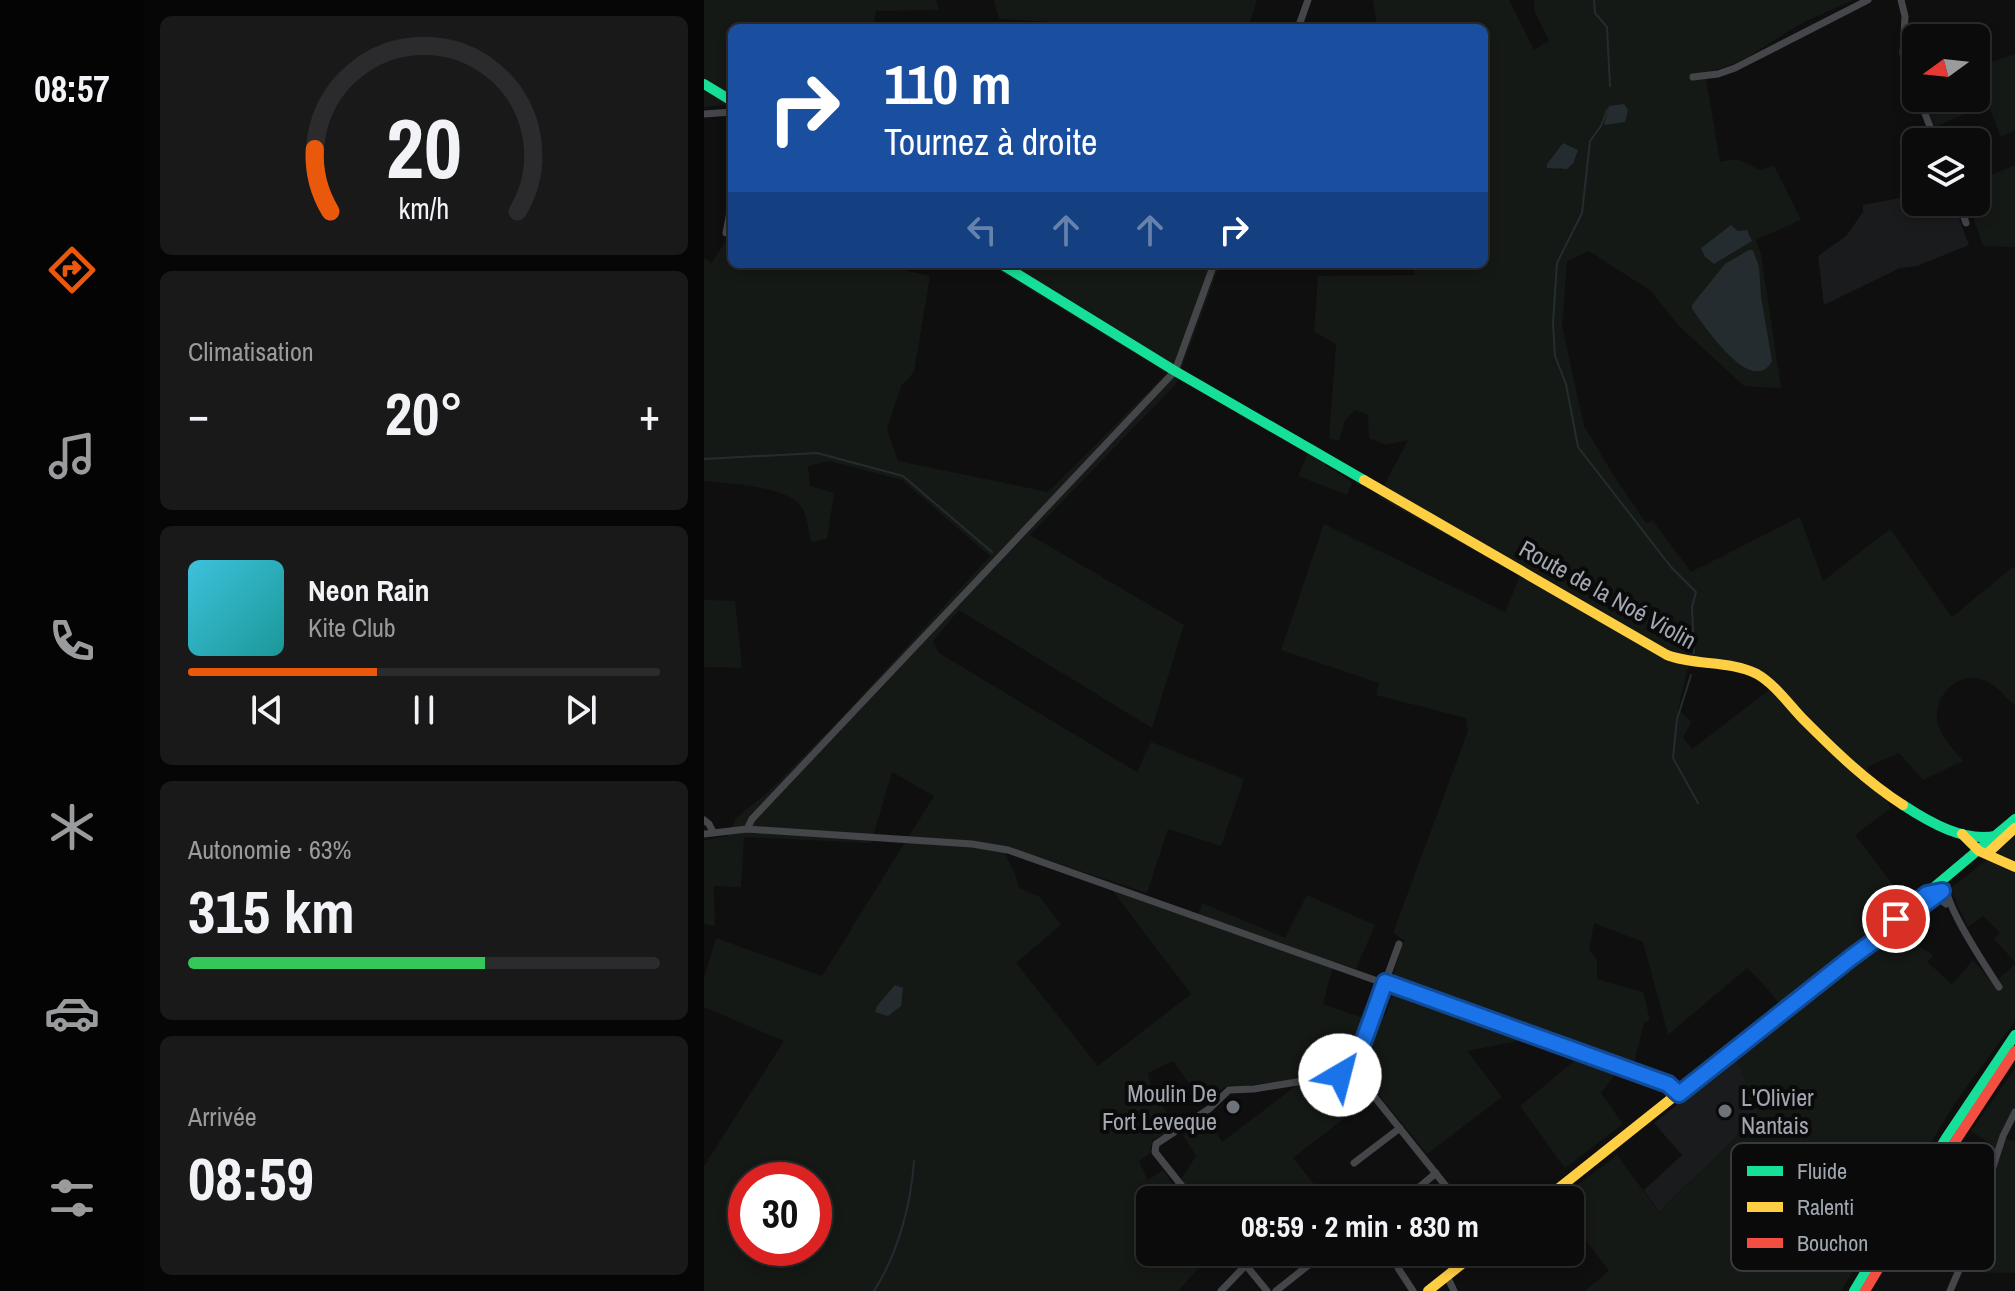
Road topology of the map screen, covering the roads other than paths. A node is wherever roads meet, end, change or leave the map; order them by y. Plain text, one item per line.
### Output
1 (1308, 0) edge
2 (1868, 0) edge
3 (1901, 0) edge
4 (1299, 24) edge
5 (1905, 24) edge
6 (1693, 77) dead end
7 (704, 84) edge
8 (728, 99) edge
9 (728, 112) edge
10 (704, 114) edge
11 (1964, 216) edge
12 (728, 222) edge
13 (1966, 223) dead end
14 (726, 233) dead end
15 (1008, 268) edge
16 (1213, 268) edge
17 (1175, 371) junction
18 (704, 820) edge
19 (2015, 823) edge
20 (747, 829) junction
21 (713, 832) junction
22 (704, 834) edge
23 (1968, 838) junction
24 (1991, 846) junction
25 (1969, 863) junction
26 (2009, 863) edge
27 (1941, 893) junction
28 (1399, 944) dead end
29 (1385, 982) junction
30 (1999, 987) dead end
31 (2015, 1035) edge
32 (2015, 1051) edge
33 (1353, 1070) junction
34 (1679, 1094) junction
35 (2015, 1112) edge
36 (1400, 1128) junction
37 (1943, 1143) edge
38 (1955, 1143) edge
39 (1995, 1161) edge
40 (1354, 1163) dead end
41 (1436, 1173) junction
42 (1182, 1186) edge
43 (1421, 1186) edge
44 (1446, 1186) edge
45 (1562, 1186) edge
46 (1245, 1266) edge
47 (1247, 1266) edge
48 (1307, 1266) edge
49 (1399, 1266) edge
50 (1460, 1266) edge
51 (1866, 1271) edge
52 (1877, 1271) edge
53 (1959, 1271) edge
54 (1447, 1276) junction
55 (1434, 1289) edge
56 (1221, 1291) edge
57 (1267, 1291) edge
58 (1276, 1291) edge
59 (1413, 1291) edge
60 (1454, 1291) edge
61 (1854, 1291) edge
62 (1865, 1291) edge
63 (1950, 1291) edge

1 - 4 street
2 - 6 street
3 - 5 street
7 - 8 main road
9 - 10 street
11 - 13 street
12 - 14 street
15 - 17 main road, Route de la Noé Violin
16 - 17 street
17 - 20 street
17 - 23 main road, Route de la Noé Violin
18 - 21 street
19 - 24 main road
20 - 21 street
20 - 29 street
21 - 22 street
23 - 24 main road, Route de la Noé Violin
23 - 25 main road
24 - 25 main road
24 - 26 main road
24 - 27 main road
25 - 26 main road
25 - 27 main road
25 - 27 main road
27 - 30 street
27 - 34 main road
28 - 29 street
29 - 33 street
29 - 34 street
31 - 37 main road
32 - 38 main road
33 - 36 street
33 - 42 street
34 - 45 main road
35 - 39 street
36 - 40 street
36 - 41 street
41 - 43 street
41 - 44 street
46 - 56 street
47 - 57 street
48 - 58 street
49 - 59 street
50 - 54 main road
51 - 61 main road
52 - 62 main road
53 - 63 street
54 - 55 main road
54 - 60 street

